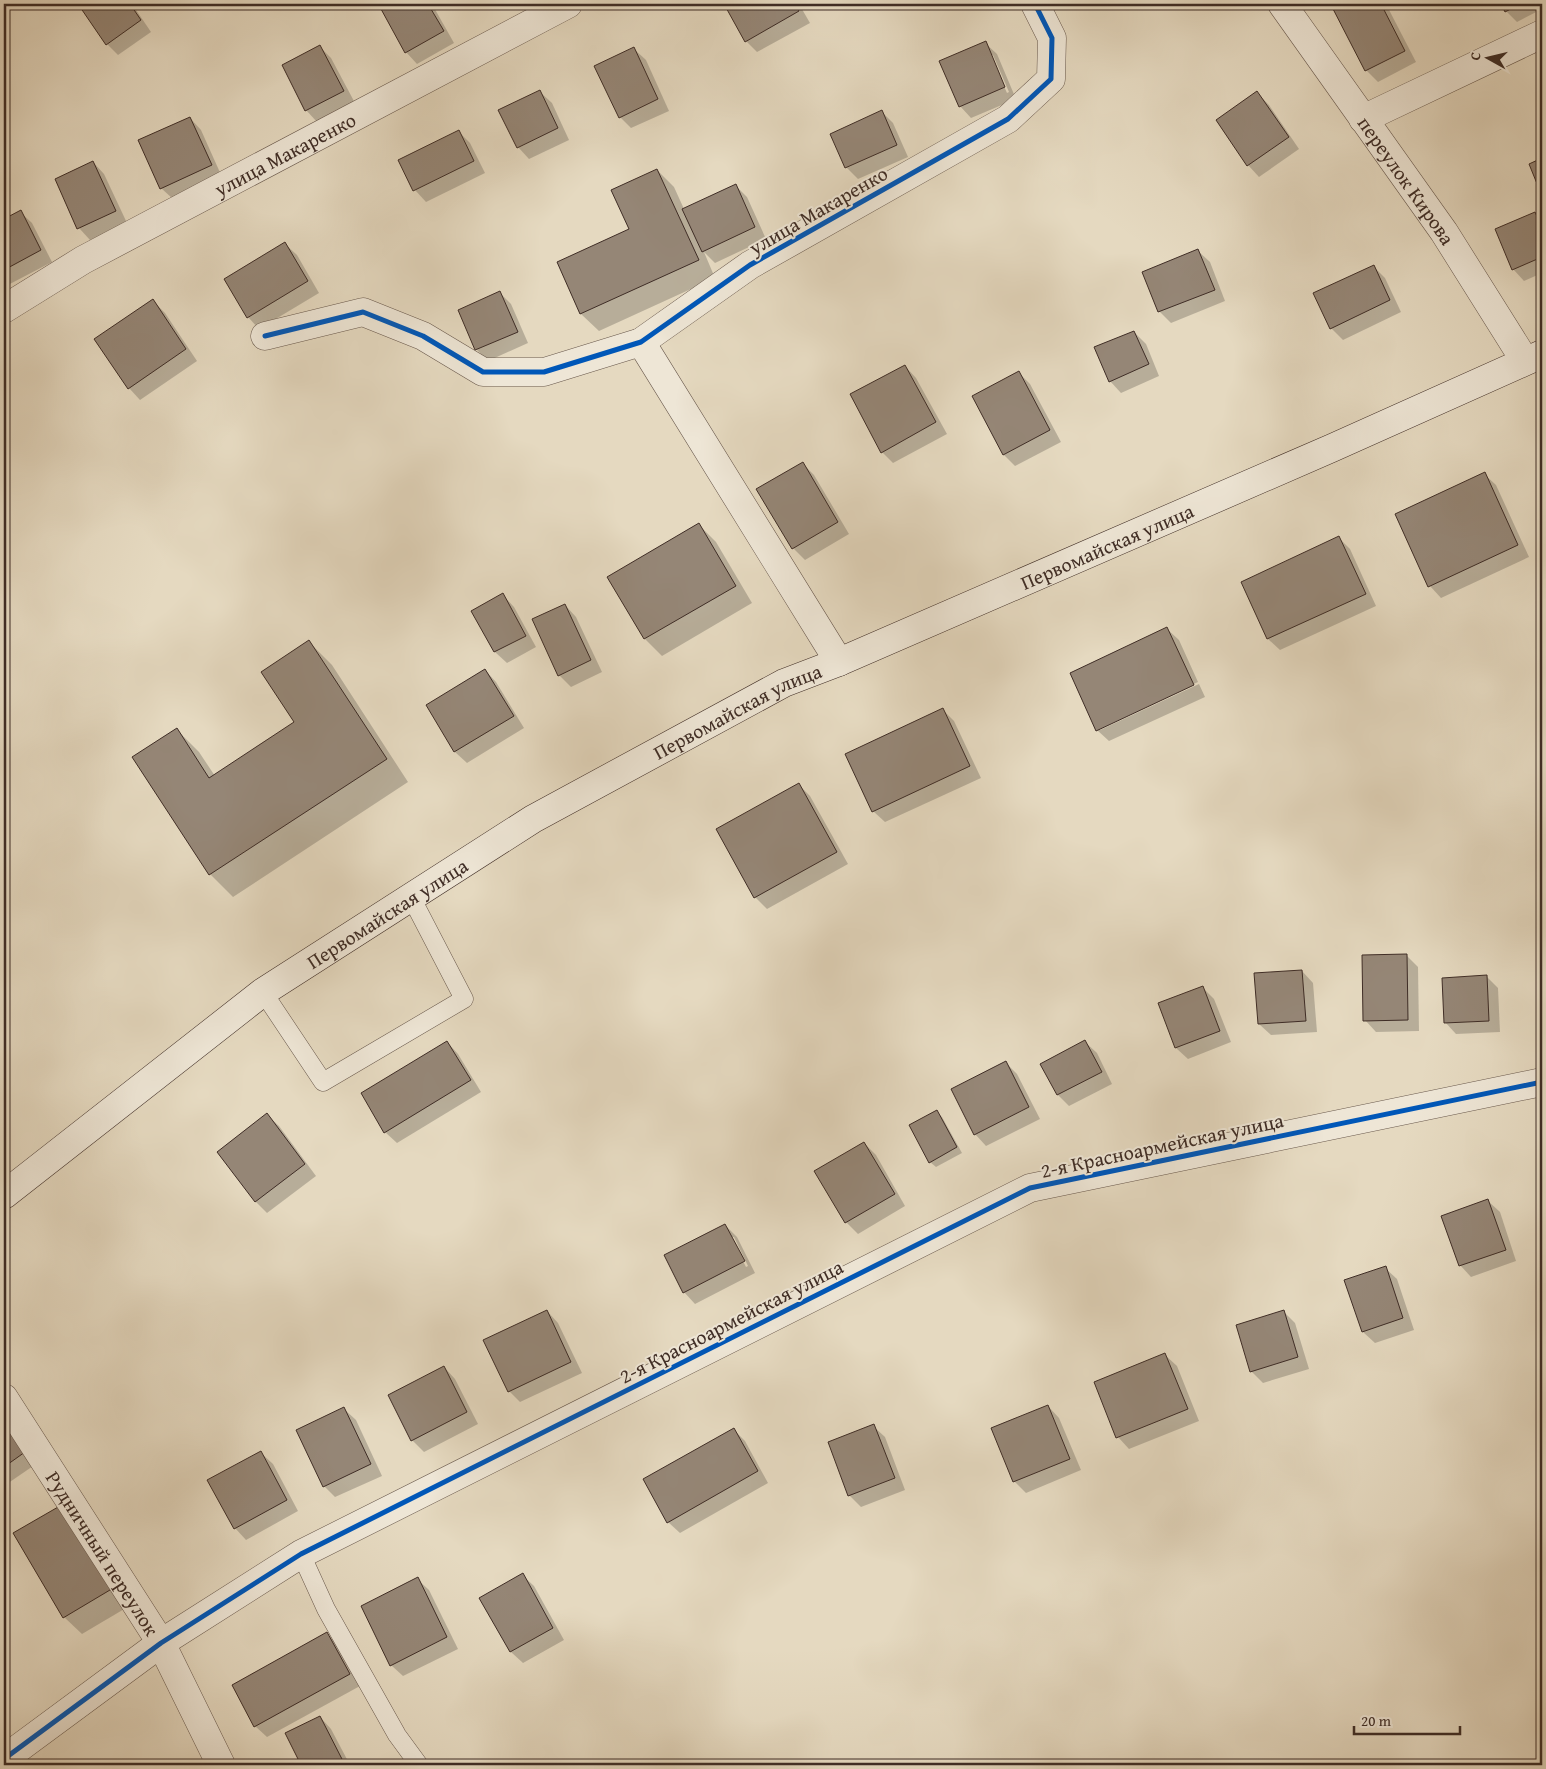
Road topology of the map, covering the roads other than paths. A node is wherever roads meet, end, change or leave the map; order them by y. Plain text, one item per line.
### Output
1 (568, 4) edge
2 (1035, 4) edge
3 (1282, 4) edge
4 (1542, 34) edge
5 (1363, 119) junction
6 (4, 309) edge
7 (265, 336) dead end
8 (641, 342) junction
9 (1533, 358) edge
10 (839, 662) junction
11 (411, 897) junction
12 (263, 992) junction
13 (1542, 1082) edge
14 (4, 1195) edge
15 (4, 1398) edge
16 (301, 1554) junction
17 (160, 1643) junction
18 (4, 1760) edge
19 (220, 1765) edge
20 (419, 1765) edge

1 - 6 street, улица Макаренко
2 - 8 street, улица Макаренко
3 - 5 street, переулок Кирова
4 - 5 street
5 - 9 street, переулок Кирова
7 - 8 street, улица Макаренко
8 - 10 street
9 - 10 street, Первомайская улица
10 - 11 street, Первомайская улица
11 - 12 street, Первомайская улица
11 - 12 lane
12 - 14 street, Первомайская улица
13 - 16 street, 2-я Красноармейская улица
15 - 17 street, Рудничный переулок
16 - 17 street, 2-я Красноармейская улица
16 - 20 lane
17 - 18 street, 2-я Красноармейская улица
17 - 19 street, Рудничный переулок

